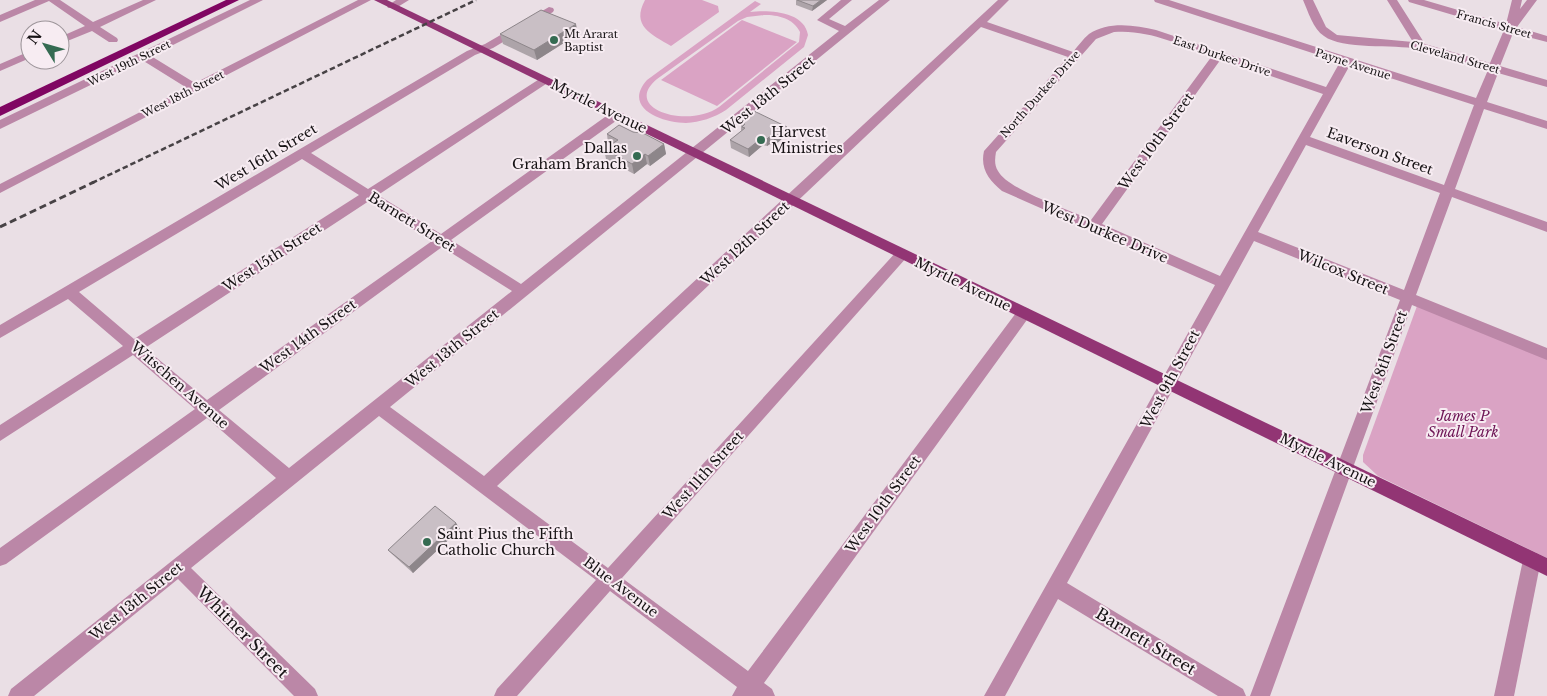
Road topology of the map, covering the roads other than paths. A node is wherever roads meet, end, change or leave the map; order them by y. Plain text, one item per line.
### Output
1 (44, 0) edge
2 (53, 0) edge
3 (151, 0) edge
4 (215, 0) edge
5 (234, 0) edge
6 (258, 0) edge
7 (366, 0) edge
8 (379, 0) edge
9 (404, 0) edge
10 (847, 0) edge
11 (859, 0) edge
12 (885, 0) edge
13 (1004, 0) edge
14 (1159, 0) edge
15 (1308, 0) edge
16 (1392, 0) edge
17 (1413, 0) edge
18 (1517, 0) edge
19 (1532, 0) edge
20 (392, 6) junction
21 (549, 10) dead end
22 (0, 19) edge
23 (980, 22) junction
24 (830, 24) junction
25 (93, 26) junction
26 (1510, 28) junction
27 (1114, 29) joint
28 (847, 31) junction
29 (70, 36) edge
30 (1547, 39) edge
31 (113, 40) dead end
32 (1421, 46) junction
33 (481, 49) junction
34 (1218, 55) junction
35 (143, 56) junction
36 (1074, 56) junction
37 (20, 59) edge
38 (1346, 62) junction
39 (0, 68) edge
40 (1495, 68) junction
41 (545, 80) junction
42 (1547, 84) edge
43 (195, 88) junction
44 (1330, 92) junction
45 (0, 102) edge
46 (1480, 104) junction
47 (0, 112) edge
48 (616, 115) junction
49 (0, 125) edge
50 (1547, 126) edge
51 (1303, 139) junction
52 (695, 153) junction
53 (302, 154) junction
54 (992, 174) joint
55 (0, 189) edge
56 (1448, 190) junction
57 (368, 195) junction
58 (791, 200) junction
59 (1093, 227) junction
60 (1547, 227) edge
61 (1250, 234) junction
62 (442, 240) junction
63 (902, 254) junction
64 (1223, 283) junction
65 (522, 291) junction
66 (69, 292) junction
67 (1407, 298) junction
68 (1024, 313) junction
69 (0, 332) edge
70 (135, 346) junction
71 (1547, 354) edge
72 (1167, 382) junction
73 (379, 407) junction
74 (207, 408) junction
75 (0, 434) edge
76 (1344, 469) junction
77 (289, 479) junction
78 (485, 486) junction
79 (0, 558) edge
80 (1539, 563) edge
81 (178, 567) junction
82 (610, 578) junction
83 (1056, 587) junction
84 (746, 690) edge
85 (18, 696) edge
86 (308, 696) edge
87 (504, 696) edge
88 (765, 696) edge
89 (994, 696) edge
90 (1236, 696) edge
91 (1260, 696) edge
92 (1504, 696) edge

1 - 22 street
2 - 25 street
3 - 25 street
4 - 45 highway
5 - 47 highway
6 - 35 street, West 19th Street
7 - 43 street, West 18th Street
8 - 20 main road, Myrtle Avenue
9 - 20 street
10 - 24 street
11 - 24 street
12 - 28 street, West 13th Street
13 - 23 street, West 12th Street
14 - 38 street, Payne Avenue
15 - 32 street, Cleveland Street
16 - 32 street
17 - 26 street, Francis Street
18 - 26 street, West 8th Street
19 - 26 street, West 8th Street
20 - 33 main road, Myrtle Avenue
21 - 33 street, West 16th Street
23 - 36 street
23 - 58 street, West 12th Street
24 - 28 street
25 - 29 street
25 - 31 street
26 - 30 street, Francis Street
26 - 40 street, West 8th Street
27 - 34 street, East Durkee Drive
27 - 36 street, North Durkee Drive
28 - 52 street, West 13th Street
32 - 40 street, Cleveland Street
33 - 41 main road, Myrtle Avenue
33 - 53 street, West 16th Street
34 - 44 street, East Durkee Drive
34 - 59 street, West 10th Street
35 - 43 street
35 - 49 street, West 19th Street
36 - 54 street, North Durkee Drive
37 - 39 street
38 - 44 street, West 9th Street
38 - 46 street, Payne Avenue
40 - 42 street, Cleveland Street
40 - 46 street, West 8th Street
41 - 48 main road, Myrtle Avenue
41 - 57 street, West 15th Street
43 - 55 street, West 18th Street
44 - 51 street, West 9th Street
46 - 50 street, Payne Avenue
46 - 56 street, West 8th Street
48 - 52 main road, Myrtle Avenue
48 - 62 street, West 14th Street
51 - 56 street, Eaverson Street
51 - 61 street, West 9th Street
52 - 58 main road, Myrtle Avenue
52 - 65 street, West 13th Street
53 - 57 street, Barnett Street
53 - 66 street, West 16th Street
54 - 59 street, West Durkee Drive
56 - 60 street, Eaverson Street
56 - 67 street, West 8th Street
57 - 62 street, Barnett Street
57 - 70 street, West 15th Street
58 - 63 main road, Myrtle Avenue
58 - 78 street, West 12th Street
59 - 64 street, West Durkee Drive
61 - 64 street, West 9th Street
61 - 67 street, Wilcox Street
62 - 65 street, Barnett Street
62 - 74 street, West 14th Street
63 - 68 main road, Myrtle Avenue
63 - 82 street, West 11th Street
64 - 72 street, West 9th Street
65 - 73 street, West 13th Street
66 - 69 street, West 16th Street
66 - 70 street, Witschen Avenue
67 - 71 street, Wilcox Street
67 - 76 street, West 8th Street
68 - 72 main road, Myrtle Avenue
68 - 84 street, West 10th Street
70 - 74 street, Witschen Avenue
70 - 75 street, West 15th Street
72 - 76 main road, Myrtle Avenue
72 - 83 street, West 9th Street
73 - 77 street, West 13th Street
73 - 78 street, Blue Avenue
74 - 77 street, Witschen Avenue
74 - 79 street, West 14th Street
76 - 80 main road, Myrtle Avenue
76 - 91 street, West 8th Street
77 - 81 street, West 13th Street
78 - 82 street, Blue Avenue
80 - 92 street
81 - 85 street, West 13th Street
81 - 86 street, Whitner Street
82 - 84 street, Blue Avenue
82 - 87 street, West 11th Street
83 - 89 street, West 9th Street
83 - 90 street, Barnett Street
84 - 88 street, Blue Avenue

